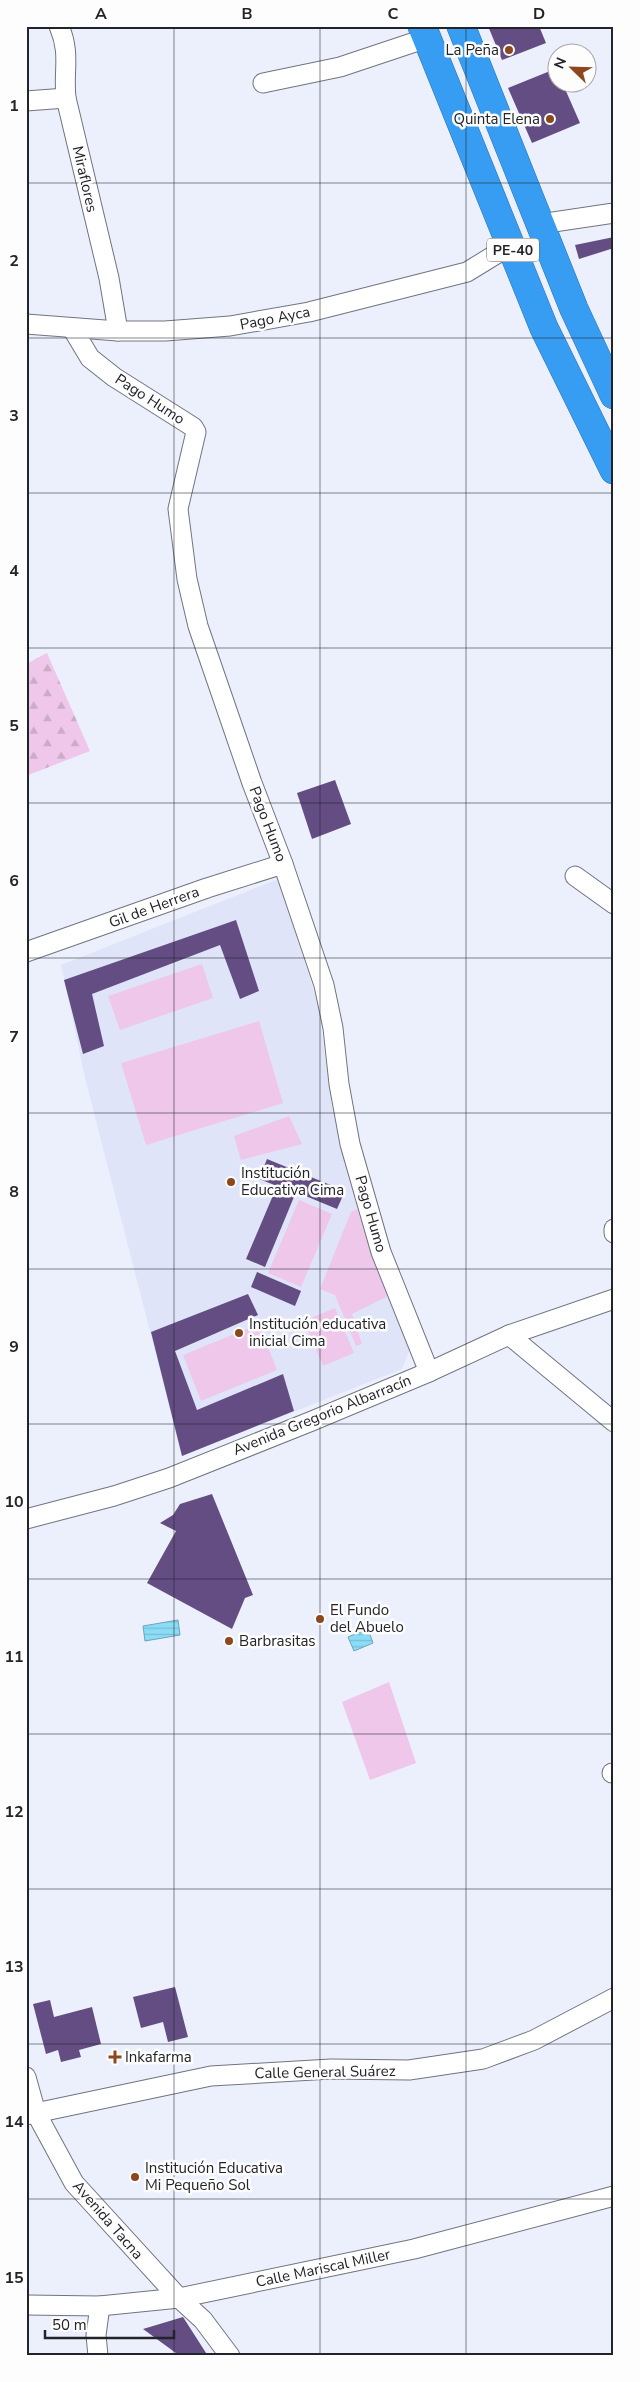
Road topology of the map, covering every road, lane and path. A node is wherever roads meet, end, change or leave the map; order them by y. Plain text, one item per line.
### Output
1 (59, 26) edge
2 (461, 26) edge
3 (425, 32) edge
4 (483, 79) junction
5 (263, 83) dead end
6 (449, 92) junction
7 (66, 98) junction
8 (26, 101) edge
9 (614, 213) edge
10 (540, 224) junction
11 (511, 245) junction
12 (26, 324) edge
13 (72, 328) junction
14 (118, 331) junction
15 (614, 395) edge
16 (614, 470) edge
17 (283, 864) junction
18 (575, 876) dead end
19 (614, 904) edge
20 (26, 952) edge
21 (614, 1229) edge
22 (614, 1233) edge
23 (614, 1299) edge
24 (508, 1335) junction
25 (429, 1372) junction
26 (614, 1422) edge
27 (26, 1519) edge
28 (614, 1998) edge
29 (26, 2078) edge
30 (31, 2114) edge
31 (614, 2196) edge
32 (179, 2298) junction
33 (26, 2305) edge
34 (100, 2306) junction
35 (98, 2356) edge
36 (230, 2356) edge

1 - 7 street, Miraflores
2 - 4 highway, PE-40
3 - 5 street
3 - 6 highway, PE-40
4 - 6 highway
4 - 10 highway, PE-40
6 - 11 highway, PE-40
7 - 8 street
7 - 14 street, Miraflores
9 - 10 street
10 - 15 highway, PE-40
11 - 14 street, Pago Ayca
11 - 16 highway, PE-40
12 - 13 street, Pago Ayca
13 - 14 street, Pago Ayca
13 - 17 street, Pago Humo
17 - 20 street, Gil de Herrera
17 - 25 street, Pago Humo
18 - 19 street
21 - 22 street
23 - 24 street, Avenida Gregorio Albarracín
24 - 25 street, Avenida Gregorio Albarracín
24 - 26 street
25 - 27 street, Avenida Gregorio Albarracín
28 - 30 street, Calle General Suárez
29 - 30 street, Avenida Tacna
30 - 32 street, Avenida Tacna
31 - 32 street, Calle Mariscal Miller
32 - 34 street, Calle Mariscal Miller
32 - 36 street, Avenida Tacna
33 - 34 street, Calle Mariscal Miller
34 - 35 street

